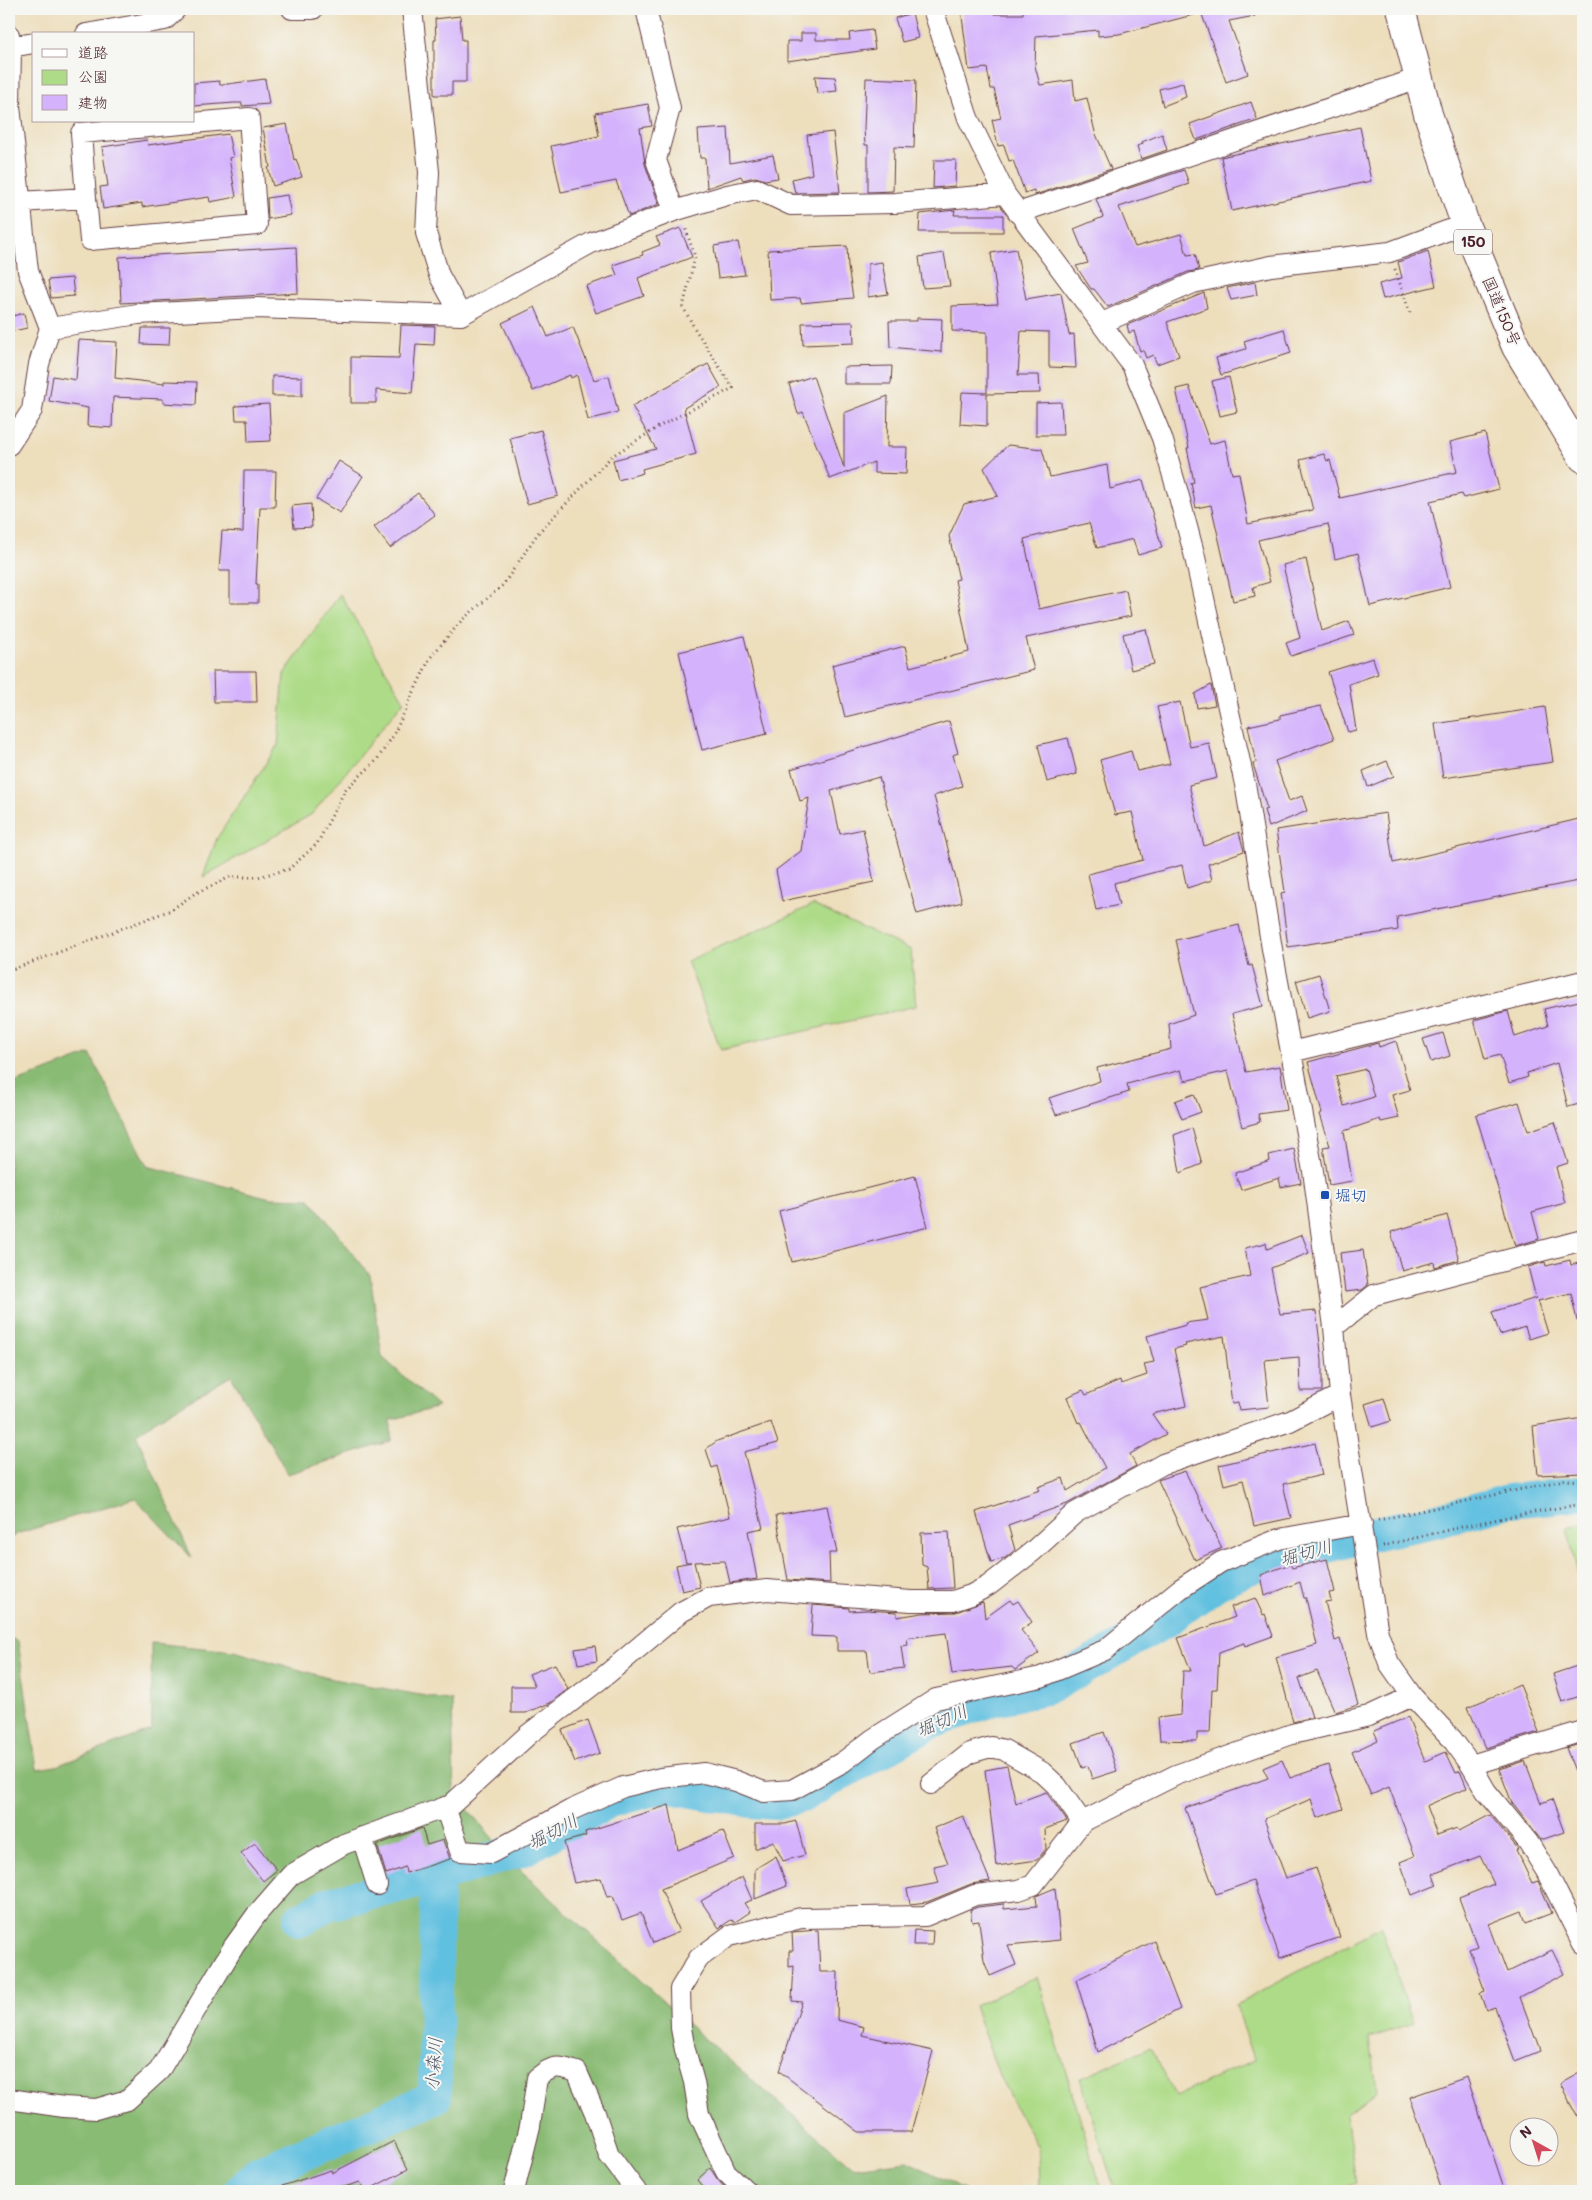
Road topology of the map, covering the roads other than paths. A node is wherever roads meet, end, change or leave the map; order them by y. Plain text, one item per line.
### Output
1 (176, 9) edge
2 (412, 9) edge
3 (646, 9) edge
4 (933, 9) edge
5 (1401, 9) edge
6 (97, 32) edge
7 (10, 41) edge
8 (32, 43) edge
9 (1419, 78) junction
10 (1005, 194) junction
11 (86, 198) junction
12 (20, 202) junction
13 (677, 211) junction
14 (1018, 213) junction
15 (1465, 224) junction
16 (461, 315) junction
17 (1102, 323) junction
18 (50, 328) junction
19 (9, 445) edge
20 (1583, 458) edge
21 (1583, 982) edge
22 (1291, 1052) junction
23 (1583, 1240) edge
24 (1334, 1328) junction
25 (1340, 1395) junction
26 (1362, 1524) junction
27 (1412, 1696) junction
28 (1583, 1731) edge
29 (1471, 1765) junction
30 (931, 1784) dead end
31 (445, 1807) junction
32 (1082, 1822) junction
33 (362, 1837) junction
34 (378, 1885) dead end
35 (1583, 1944) edge
36 (9, 2099) edge
37 (514, 2191) edge
38 (636, 2191) edge
39 (746, 2191) edge

1 - 6 street
2 - 16 street
3 - 13 street
4 - 10 street
5 - 9 highway, 国道150号 / 150
7 - 8 street
7 - 12 street
9 - 14 street
9 - 15 highway, 国道150号 / 150
10 - 13 street
10 - 14 street
11 - 11 street
11 - 12 street
12 - 18 street
13 - 16 street
14 - 17 street
15 - 17 street
15 - 20 highway, 国道150号 / 150
16 - 18 street
17 - 22 street
18 - 19 street
21 - 22 street
22 - 24 street
23 - 24 street
24 - 25 street
25 - 26 street
25 - 31 street
26 - 27 street
26 - 31 street
27 - 29 street
27 - 32 street
28 - 29 street
29 - 35 street
30 - 32 street
31 - 33 street
32 - 39 street
33 - 34 street
33 - 36 street
37 - 38 street

